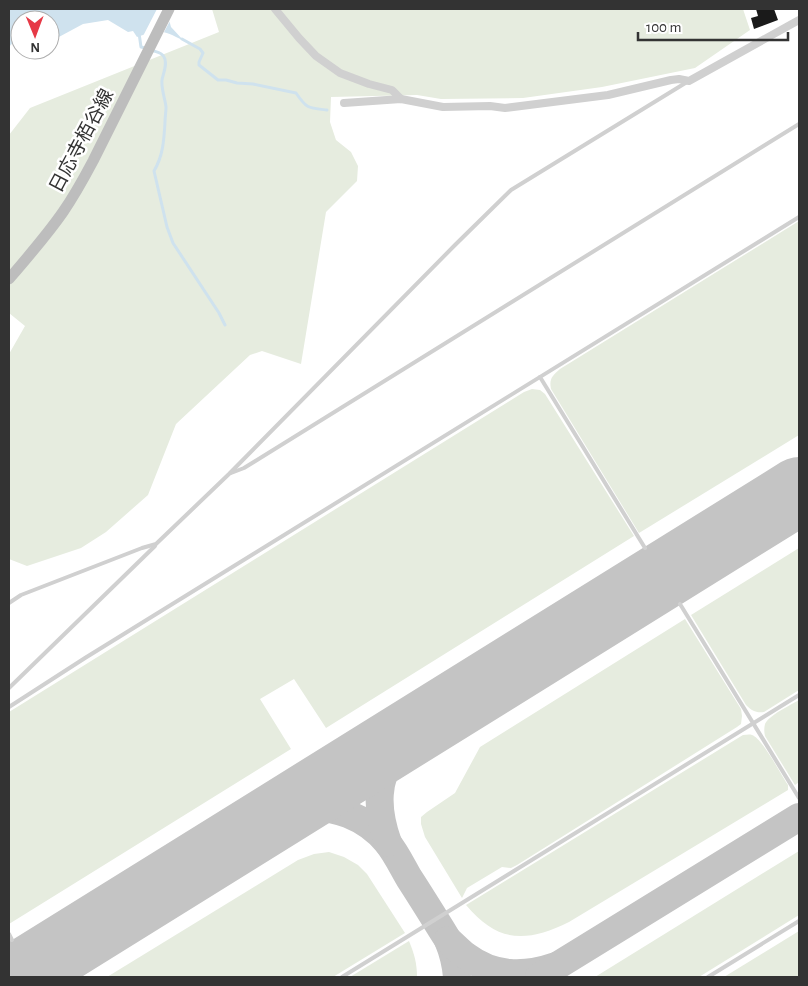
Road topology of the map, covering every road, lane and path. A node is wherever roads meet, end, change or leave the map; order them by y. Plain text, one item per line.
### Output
1 (169, 9) edge
2 (275, 9) edge
3 (799, 20) edge
4 (689, 81) junction
5 (401, 99) junction
6 (344, 103) dead end
7 (799, 124) edge
8 (799, 216) edge
9 (9, 279) edge
10 (540, 377) junction
11 (229, 474) junction
12 (156, 544) junction
13 (645, 548) dead end
14 (9, 603) edge
15 (680, 604) dead end
16 (9, 688) edge
17 (799, 695) edge
18 (9, 707) edge
19 (753, 724) junction
20 (799, 798) edge
21 (799, 921) edge
22 (9, 934) edge
23 (12, 940) dead end
24 (342, 977) edge
25 (708, 977) edge

1 - 9 main road, 日応寺栢谷線
2 - 5 street
3 - 4 street
4 - 5 street
4 - 11 lane
5 - 6 street
7 - 11 lane
8 - 10 lane
10 - 13 lane
10 - 18 lane
11 - 12 lane
12 - 14 lane
12 - 16 lane
15 - 19 lane
17 - 19 lane
19 - 20 lane
19 - 24 lane
21 - 25 lane
22 - 23 lane

